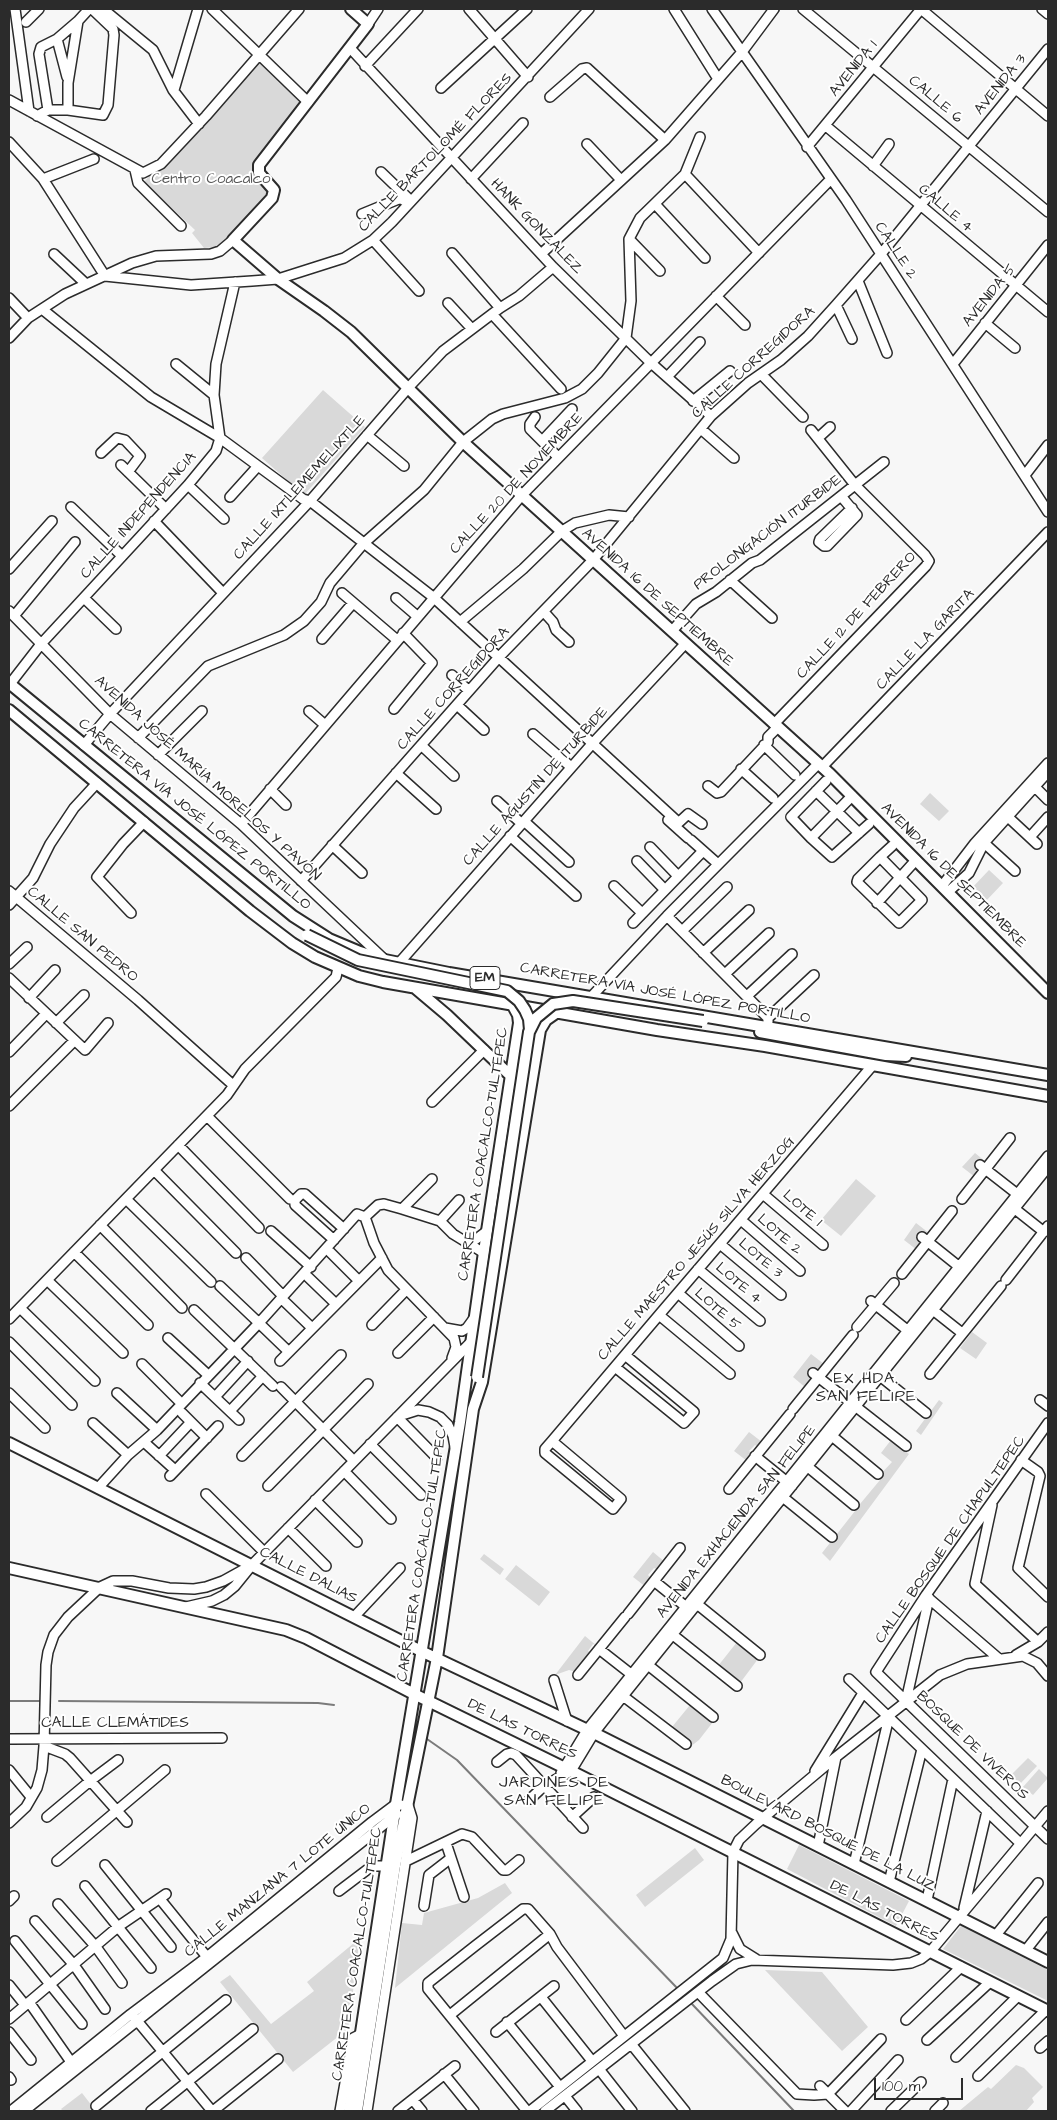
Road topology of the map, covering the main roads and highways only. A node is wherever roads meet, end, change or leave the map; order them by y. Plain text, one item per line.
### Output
1 (351, 9) edge
2 (9, 684) edge
3 (9, 710) edge
4 (228, 864) junction
5 (415, 988) junction
6 (1048, 993) edge
7 (512, 1004) junction
8 (556, 1012) junction
9 (952, 1059) junction
10 (1048, 1075) edge
11 (512, 1078) junction
12 (532, 1079) junction
13 (510, 1089) junction
14 (529, 1095) junction
15 (1048, 1096) edge
16 (502, 1263) junction
17 (460, 1422) junction
18 (9, 1443) edge
19 (441, 1536) junction
20 (455, 1537) junction
21 (9, 1568) edge
22 (423, 1652) junction
23 (437, 1658) junction
24 (416, 1695) junction
25 (429, 1702) junction
26 (590, 1732) joint
27 (1048, 1962) edge
28 (1047, 2011) edge
29 (349, 2111) edge
30 (357, 2111) edge

1 - 6 main road, AVENIDA 16 DE SEPTIEMBRE
2 - 4 main road, CARRETERA VÍA JOSÉ LÓPEZ PORTILLO / EM
3 - 5 main road, EM
4 - 9 main road, CARRETERA VÍA JOSÉ LÓPEZ PORTILLO / EM
4 - 16 main road, bridge
5 - 7 main road, EM
5 - 11 main road
7 - 8 main road, EM
7 - 11 main road, CARRETERA COACALCO-TULTEPEC
8 - 12 main road, CARRETERA COACALCO-TULTEPEC
8 - 15 main road, EM
9 - 10 main road, CARRETERA VÍA JOSÉ LÓPEZ PORTILLO / EM
9 - 17 main road, bridge
11 - 12 main road
11 - 13 main road, CARRETERA COACALCO-TULTEPEC
12 - 14 main road, CARRETERA COACALCO-TULTEPEC
13 - 14 main road
13 - 17 main road, CARRETERA COACALCO-TULTEPEC
14 - 16 main road, CARRETERA COACALCO-TULTEPEC
16 - 20 main road, CARRETERA COACALCO-TULTEPEC
17 - 19 main road, CARRETERA COACALCO-TULTEPEC
18 - 22 main road, CALLE DALIAS
19 - 20 main road
19 - 22 main road, CARRETERA COACALCO-TULTEPEC
20 - 23 main road, CARRETERA COACALCO-TULTEPEC
21 - 24 main road, DE LAS TORRES
22 - 23 main road, CALLE DALIAS
22 - 24 main road, CARRETERA COACALCO-TULTEPEC
23 - 25 main road, CARRETERA COACALCO-TULTEPEC
23 - 26 main road, CALLE DALIAS
24 - 25 main road, DE LAS TORRES
24 - 29 main road, CARRETERA COACALCO-TULTEPEC
25 - 28 main road, DE LAS TORRES
25 - 30 main road, CARRETERA COACALCO-TULTEPEC
26 - 27 main road, BOULEVARD BOSQUE DE LA LUZ

